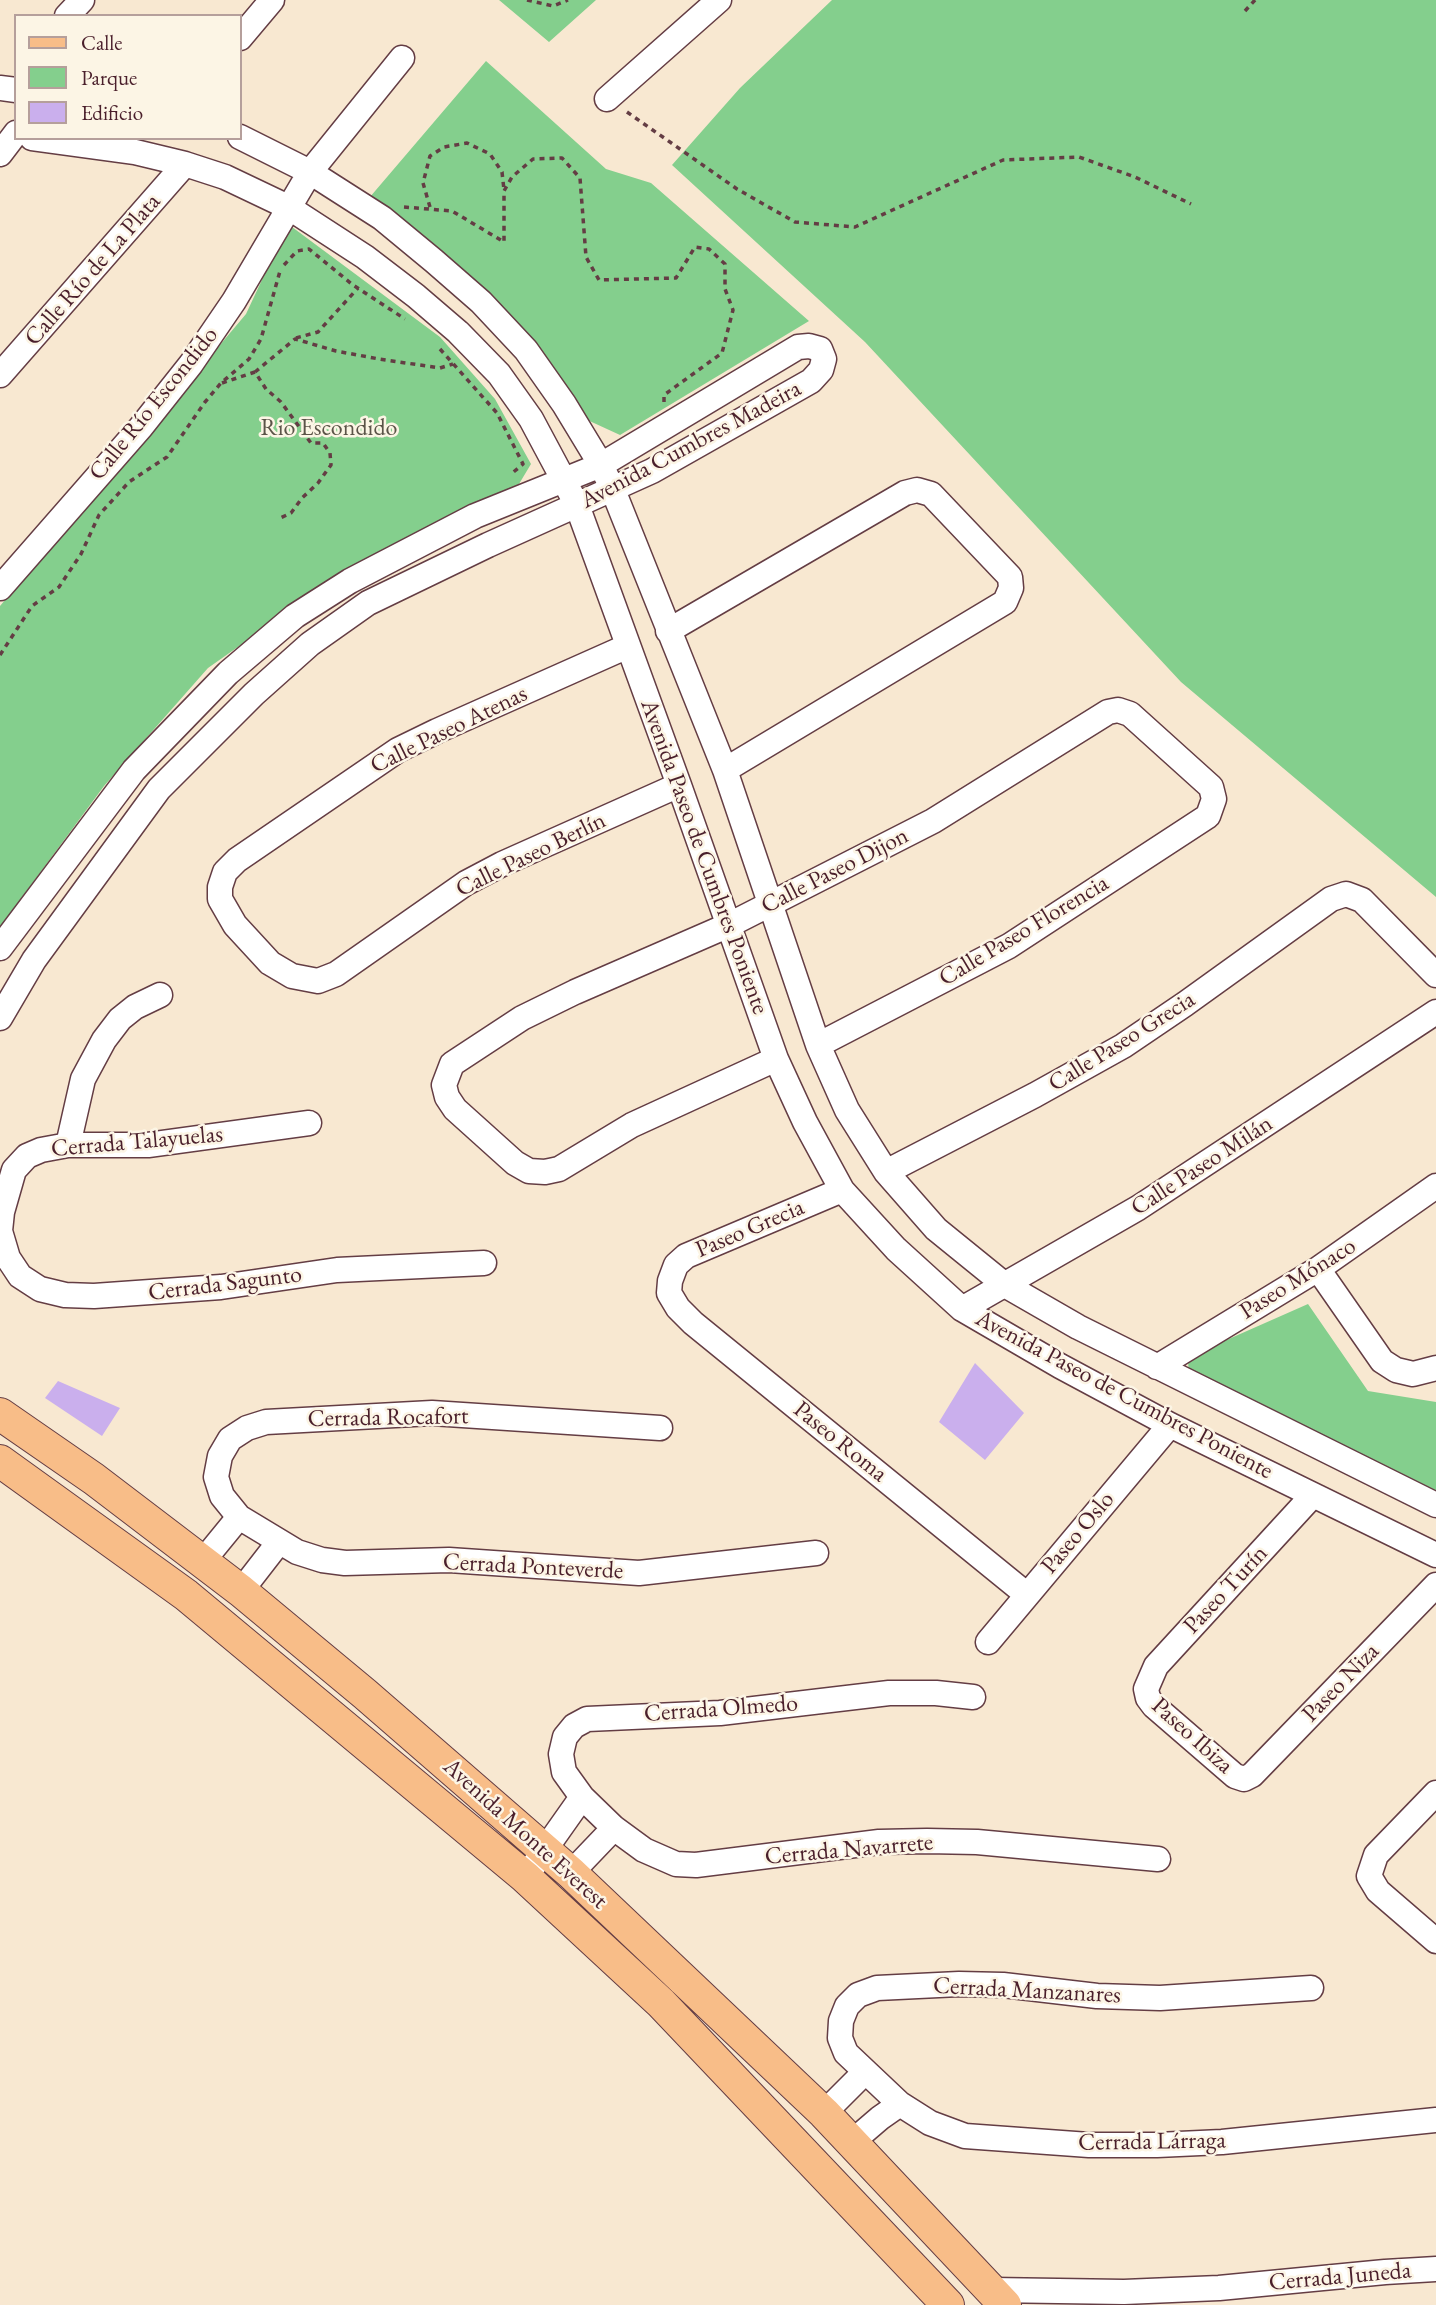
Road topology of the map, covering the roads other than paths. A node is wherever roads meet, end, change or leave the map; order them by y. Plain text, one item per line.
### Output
1 (82, 0) edge
2 (272, 0) edge
3 (715, 1) edge
4 (69, 14) edge
5 (242, 36) edge
6 (402, 58) dead end
7 (607, 99) road end
8 (14, 136) edge
9 (242, 138) edge
10 (47, 140) edge
11 (0, 154) edge
12 (185, 164) junction
13 (310, 172) junction
14 (288, 207) junction
15 (0, 376) edge
16 (601, 465) junction
17 (562, 480) junction
18 (613, 490) junction
19 (577, 505) junction
20 (0, 588) edge
21 (667, 631) junction
22 (628, 646) junction
23 (134, 770) junction
24 (724, 770) junction
25 (679, 785) junction
26 (159, 789) junction
27 (1214, 799) joint
28 (47, 883) junction
29 (75, 902) junction
30 (770, 902) junction
31 (729, 925) junction
32 (0, 948) edge
33 (1436, 975) edge
34 (318, 981) joint
35 (160, 995) dead end
36 (1436, 1013) edge
37 (0, 1018) edge
38 (818, 1045) junction
39 (776, 1059) junction
40 (309, 1123) dead end
41 (68, 1145) junction
42 (886, 1172) junction
43 (1436, 1186) edge
44 (842, 1190) junction
45 (2, 1211) edge
46 (484, 1264) dead end
47 (1318, 1269) junction
48 (670, 1281) joint
49 (1004, 1285) junction
50 (962, 1309) junction
51 (1157, 1367) junction
52 (1425, 1371) edge
53 (0, 1414) edge
54 (1170, 1425) junction
55 (660, 1428) dead end
56 (0, 1461) edge
57 (1313, 1495) junction
58 (1436, 1505) edge
59 (248, 1523) junction
60 (279, 1542) junction
61 (816, 1553) dead end
62 (1436, 1555) edge
63 (203, 1561) junction
64 (1436, 1585) edge
65 (241, 1591) junction
66 (1026, 1594) junction
67 (988, 1642) dead end
68 (1146, 1689) joint
69 (365, 1694) junction
70 (972, 1697) dead end
71 (339, 1722) junction
72 (1244, 1779) joint
73 (1436, 1793) edge
74 (598, 1812) junction
75 (544, 1850) junction
76 (1158, 1859) dead end
77 (571, 1873) junction
78 (525, 1877) junction
79 (1436, 1941) edge
80 (687, 1982) junction
81 (1311, 1988) dead end
82 (661, 2003) junction
83 (873, 2080) junction
84 (900, 2104) junction
85 (824, 2113) junction
86 (1436, 2120) edge
87 (852, 2142) junction
88 (1436, 2269) edge
89 (998, 2298) edge
90 (948, 2305) edge

1 - 4 street
2 - 5 street
3 - 7 street
6 - 13 street, Calle Río Escondido
8 - 11 street
9 - 13 street, Avenida Paseo de Cumbres Poniente
10 - 12 street, Avenida Paseo de Cumbres Poniente
12 - 14 street, Avenida Paseo de Cumbres Poniente
12 - 15 street, Calle Río de La Plata
13 - 14 street, Calle Río Escondido
13 - 16 street, Avenida Paseo de Cumbres Poniente
14 - 17 street, Avenida Paseo de Cumbres Poniente
14 - 20 street, Calle Río Escondido
16 - 17 street, Avenida Cumbres Madeira
16 - 18 street, Avenida Paseo de Cumbres Poniente
16 - 18 street, Avenida Cumbres Madeira
17 - 19 street, Avenida Paseo de Cumbres Poniente
17 - 23 street, Avenida Cumbres Madeira
18 - 19 street, Avenida Cumbres Madeira
18 - 21 street, Avenida Paseo de Cumbres Poniente
19 - 22 street, Avenida Paseo de Cumbres Poniente
19 - 26 street, Avenida Cumbres Madeira
21 - 24 street, Avenida Paseo de Cumbres Poniente
21 - 24 street
22 - 25 street, Avenida Paseo de Cumbres Poniente
22 - 34 street, Calle Paseo Atenas
23 - 26 street
23 - 28 street, Avenida Cumbres Madeira
24 - 30 street, Avenida Paseo de Cumbres Poniente
25 - 31 street, Avenida Paseo de Cumbres Poniente
25 - 34 street, Calle Paseo Berlín
26 - 29 street, Avenida Cumbres Madeira
27 - 30 street, Calle Paseo Dijon
27 - 38 street, Calle Paseo Florencia
28 - 29 street
28 - 32 street, Avenida Cumbres Madeira
29 - 37 street, Avenida Cumbres Madeira
30 - 31 street, Calle Paseo Dijon
30 - 38 street, Avenida Paseo de Cumbres Poniente
31 - 39 street, Avenida Paseo de Cumbres Poniente
31 - 39 street, Calle Paseo Dijon
33 - 42 street, Calle Paseo Grecia
35 - 41 street
36 - 49 street, Calle Paseo Milán
38 - 42 street, Avenida Paseo de Cumbres Poniente
39 - 44 street, Avenida Paseo de Cumbres Poniente
40 - 41 street, Cerrada Talayuelas
41 - 45 street, Cerrada Talayuelas
42 - 49 street, Avenida Paseo de Cumbres Poniente
43 - 47 street, Paseo Mónaco
44 - 48 street, Paseo Grecia
44 - 50 street, Avenida Paseo de Cumbres Poniente
45 - 46 street, Cerrada Sagunto
47 - 51 street, Paseo Mónaco
47 - 52 street
48 - 66 street, Paseo Roma
49 - 50 street, Calle Paseo Milán
49 - 51 street, Avenida Paseo de Cumbres Poniente
50 - 54 street, Avenida Paseo de Cumbres Poniente
51 - 58 street, Avenida Paseo de Cumbres Poniente
53 - 63 main road, Avenida Monte Everest
54 - 57 street, Avenida Paseo de Cumbres Poniente
54 - 66 street, Paseo Oslo
55 - 59 street, Cerrada Rocafort
56 - 71 main road, Avenida Monte Everest
57 - 62 street, Avenida Paseo de Cumbres Poniente
57 - 68 street, Paseo Turín
59 - 60 street, Cerrada Ponteverde
59 - 63 street
60 - 61 street, Cerrada Ponteverde
60 - 65 street
63 - 65 main road, Avenida Monte Everest
64 - 72 street, Paseo Niza
65 - 69 main road, Avenida Monte Everest
66 - 67 street, Paseo Oslo
68 - 72 street, Paseo Ibiza
69 - 71 main road
69 - 75 main road, Avenida Monte Everest
70 - 74 street, Cerrada Olmedo
71 - 78 main road, Avenida Monte Everest
73 - 79 street
74 - 75 street
74 - 76 street, Cerrada Navarrete
74 - 77 street
75 - 77 main road, Avenida Monte Everest
75 - 78 street
77 - 80 main road, Avenida Monte Everest
78 - 82 main road, Avenida Monte Everest
80 - 82 main road
80 - 85 main road, Avenida Monte Everest
81 - 83 street, Cerrada Manzanares
82 - 90 main road, Avenida Monte Everest
83 - 84 street, Cerrada Lárraga
83 - 85 street
84 - 86 street, Cerrada Lárraga
84 - 87 street
85 - 87 main road, Avenida Monte Everest
87 - 89 main road, Avenida Monte Everest
88 - 89 street, Cerrada Juneda

